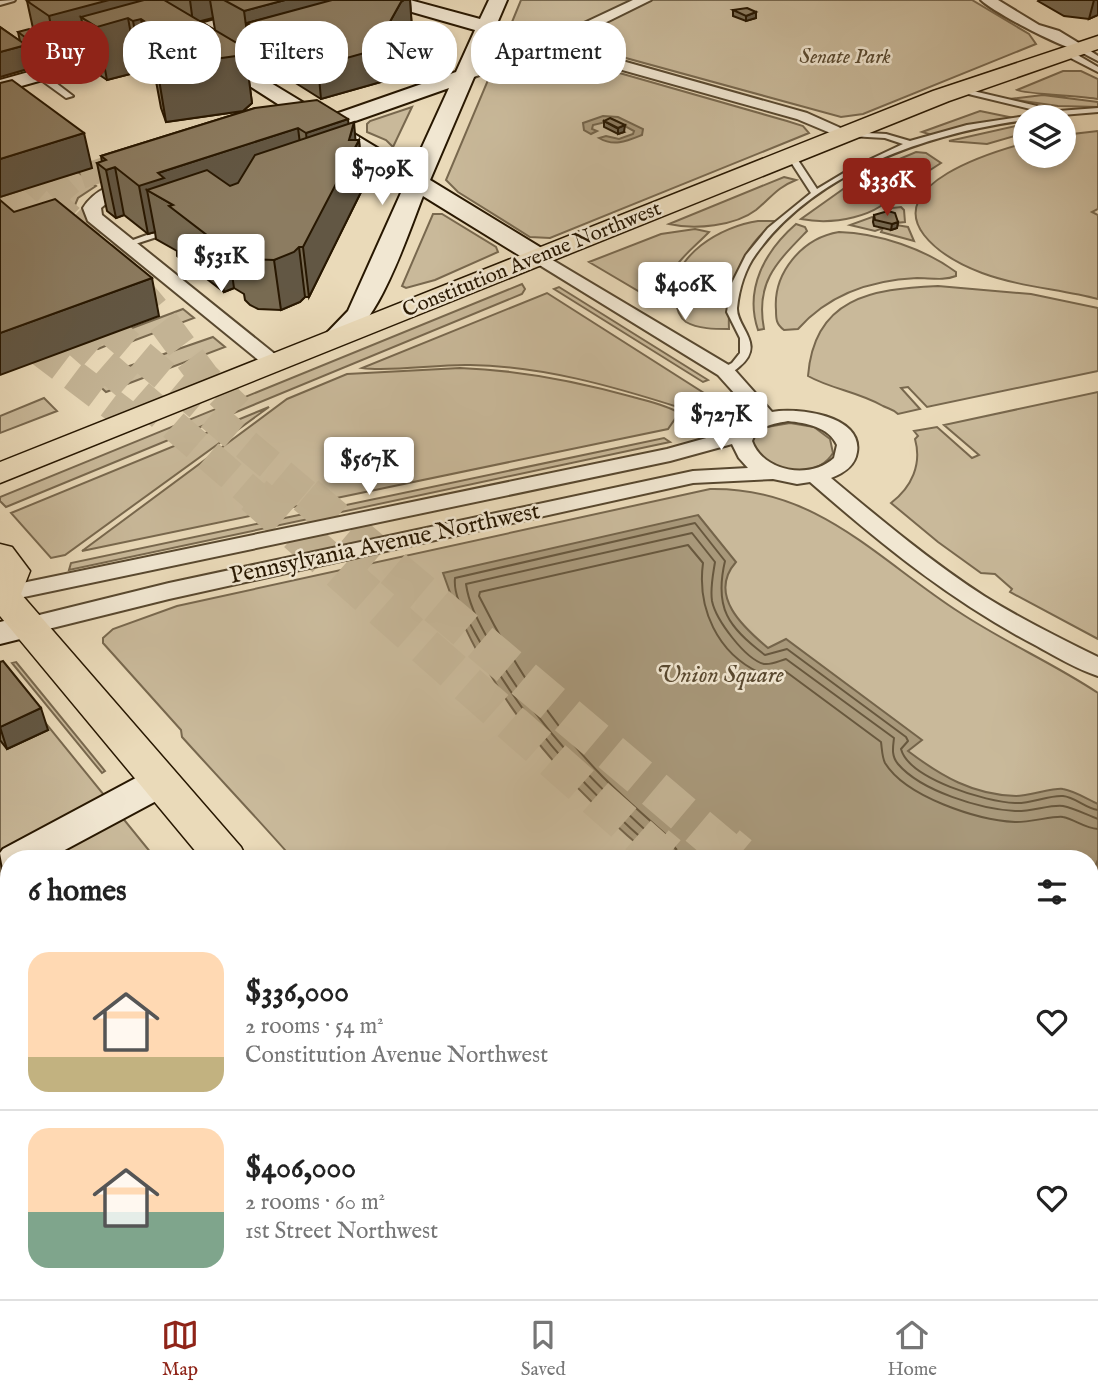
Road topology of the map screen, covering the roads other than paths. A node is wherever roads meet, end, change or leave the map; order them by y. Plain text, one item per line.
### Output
1 (12, 0) edge
2 (307, 0) edge
3 (390, 0) edge
4 (498, 0) edge
5 (644, 0) edge
6 (988, 0) edge
7 (0, 3) edge
8 (489, 21) edge
9 (599, 21) edge
10 (471, 23) edge
11 (221, 24) edge
12 (1086, 50) edge
13 (471, 60) edge
14 (221, 61) edge
15 (626, 67) edge
16 (1098, 70) edge
17 (471, 73) edge
18 (464, 76) junction
19 (21, 80) edge
20 (52, 84) edge
21 (0, 86) edge
22 (958, 89) junction
23 (407, 94) junction
24 (69, 96) dead end
25 (1024, 105) edge
26 (1098, 110) edge
27 (304, 112) junction
28 (1076, 112) edge
29 (1013, 120) edge
30 (324, 124) junction
31 (284, 125) joint
32 (846, 134) junction
33 (911, 144) junction
34 (791, 156) junction
35 (379, 159) junction
36 (333, 174) edge
37 (146, 179) edge
38 (418, 182) junction
39 (816, 193) junction
40 (179, 226) edge
41 (126, 244) junction
42 (539, 257) junction
43 (334, 339) junction
44 (274, 363) junction
45 (725, 371) junction
46 (768, 418) junction
47 (742, 435) junction
48 (0, 472) edge
49 (773, 473) junction
50 (816, 476) junction
51 (0, 555) edge
52 (1, 595) edge
53 (14, 630) edge
54 (1098, 667) edge
55 (160, 782) junction
56 (33, 850) edge
57 (218, 850) edge

1 - 7 lane
2 - 11 street
3 - 10 street
4 - 8 street
5 - 9 street
6 - 12 street
12 - 16 lane
12 - 22 main road, Constitution Avenue Northwest
13 - 18 street
14 - 27 street
15 - 32 street
17 - 18 street
18 - 23 street
18 - 38 street
19 - 21 street
20 - 24 lane
22 - 25 lane
22 - 32 main road, Constitution Avenue Northwest
23 - 27 street
23 - 30 street
26 - 28 lane
27 - 30 street
27 - 31 street
29 - 33 lane
30 - 31 street
30 - 35 street
32 - 33 lane
32 - 34 main road, Constitution Avenue Northwest
33 - 39 lane
34 - 39 lane
34 - 42 main road, Constitution Avenue Northwest
35 - 36 lane
35 - 38 street
37 - 41 street
38 - 42 street
38 - 43 street
39 - 45 lane
40 - 41 lane
41 - 44 street
42 - 43 main road, Constitution Avenue Northwest
42 - 45 street
43 - 44 main road, Constitution Avenue Northwest
44 - 48 main road, Constitution Avenue Northwest
45 - 46 street
46 - 47 street
46 - 50 street
47 - 49 street
47 - 52 street, Pennsylvania Avenue Northwest
49 - 50 street
49 - 53 street, Pennsylvania Avenue Northwest
50 - 54 street
51 - 52 main road
52 - 53 main road
53 - 55 main road
55 - 56 street
55 - 57 main road

